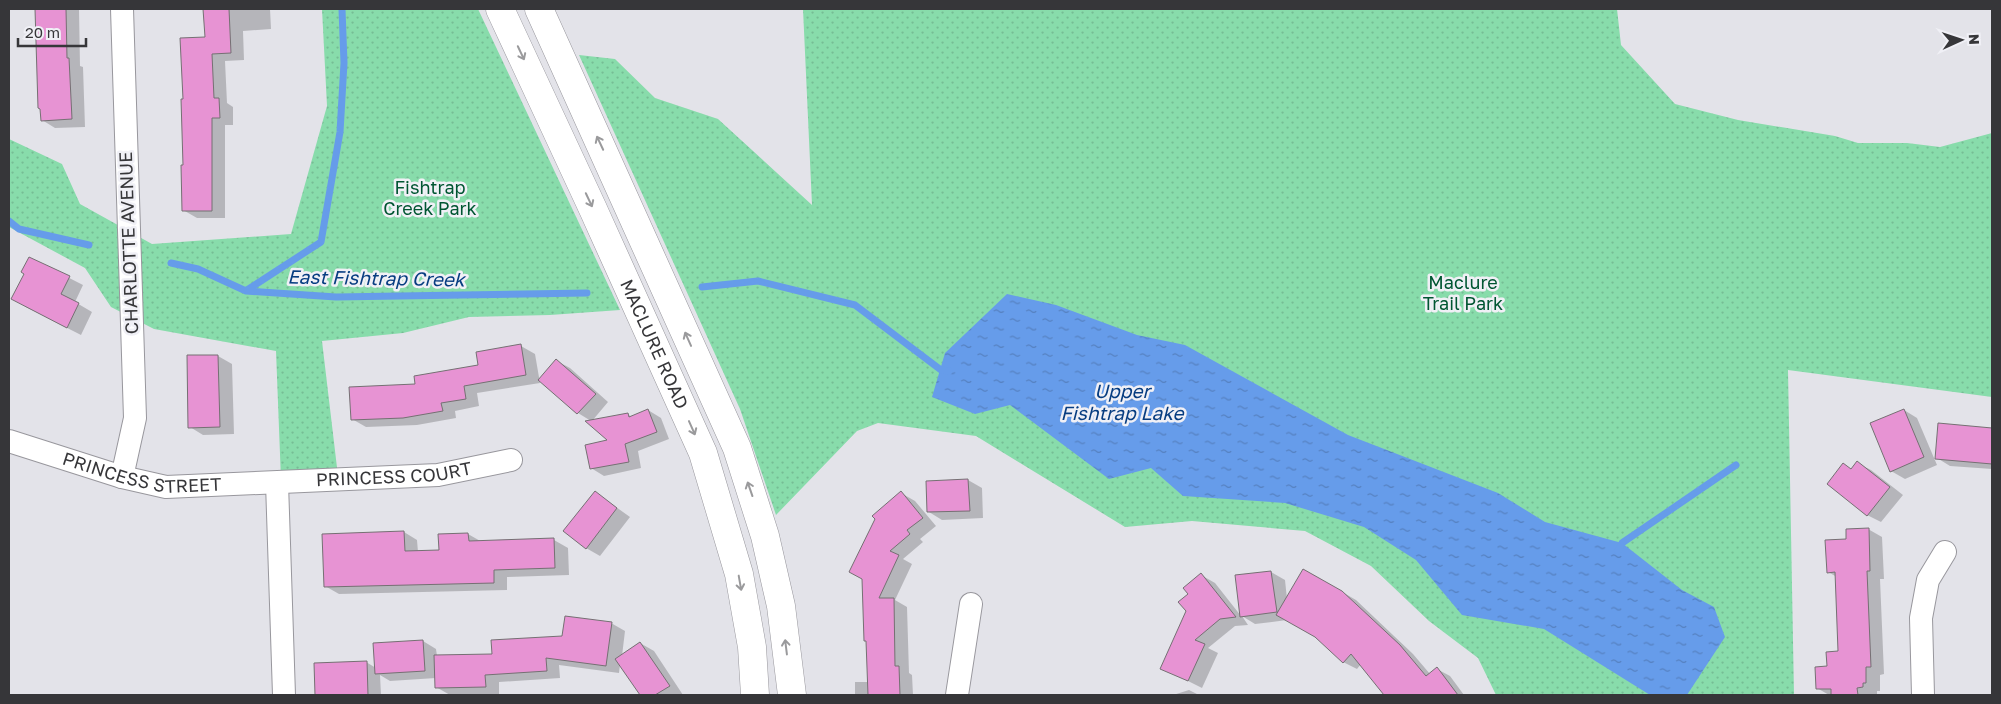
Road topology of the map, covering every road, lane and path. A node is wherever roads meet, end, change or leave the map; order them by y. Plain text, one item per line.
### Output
1 (122, 9) edge
2 (500, 9) edge
3 (539, 9) edge
4 (9, 441) edge
5 (511, 460) dead end
6 (122, 477) junction
7 (277, 483) junction
8 (1945, 552) dead end
9 (971, 604) dead end
10 (284, 695) edge
11 (755, 695) edge
12 (792, 695) edge
13 (958, 695) edge
14 (1923, 695) edge

1 - 6 street, CHARLOTTE AVENUE
2 -> 11 main road, MACLURE ROAD
12 -> 3 main road, MACLURE ROAD
4 - 6 street, PRINCESS STREET
5 - 7 street, PRINCESS COURT
6 - 7 street, PRINCESS STREET
7 - 10 street
8 - 14 street
9 - 13 street

